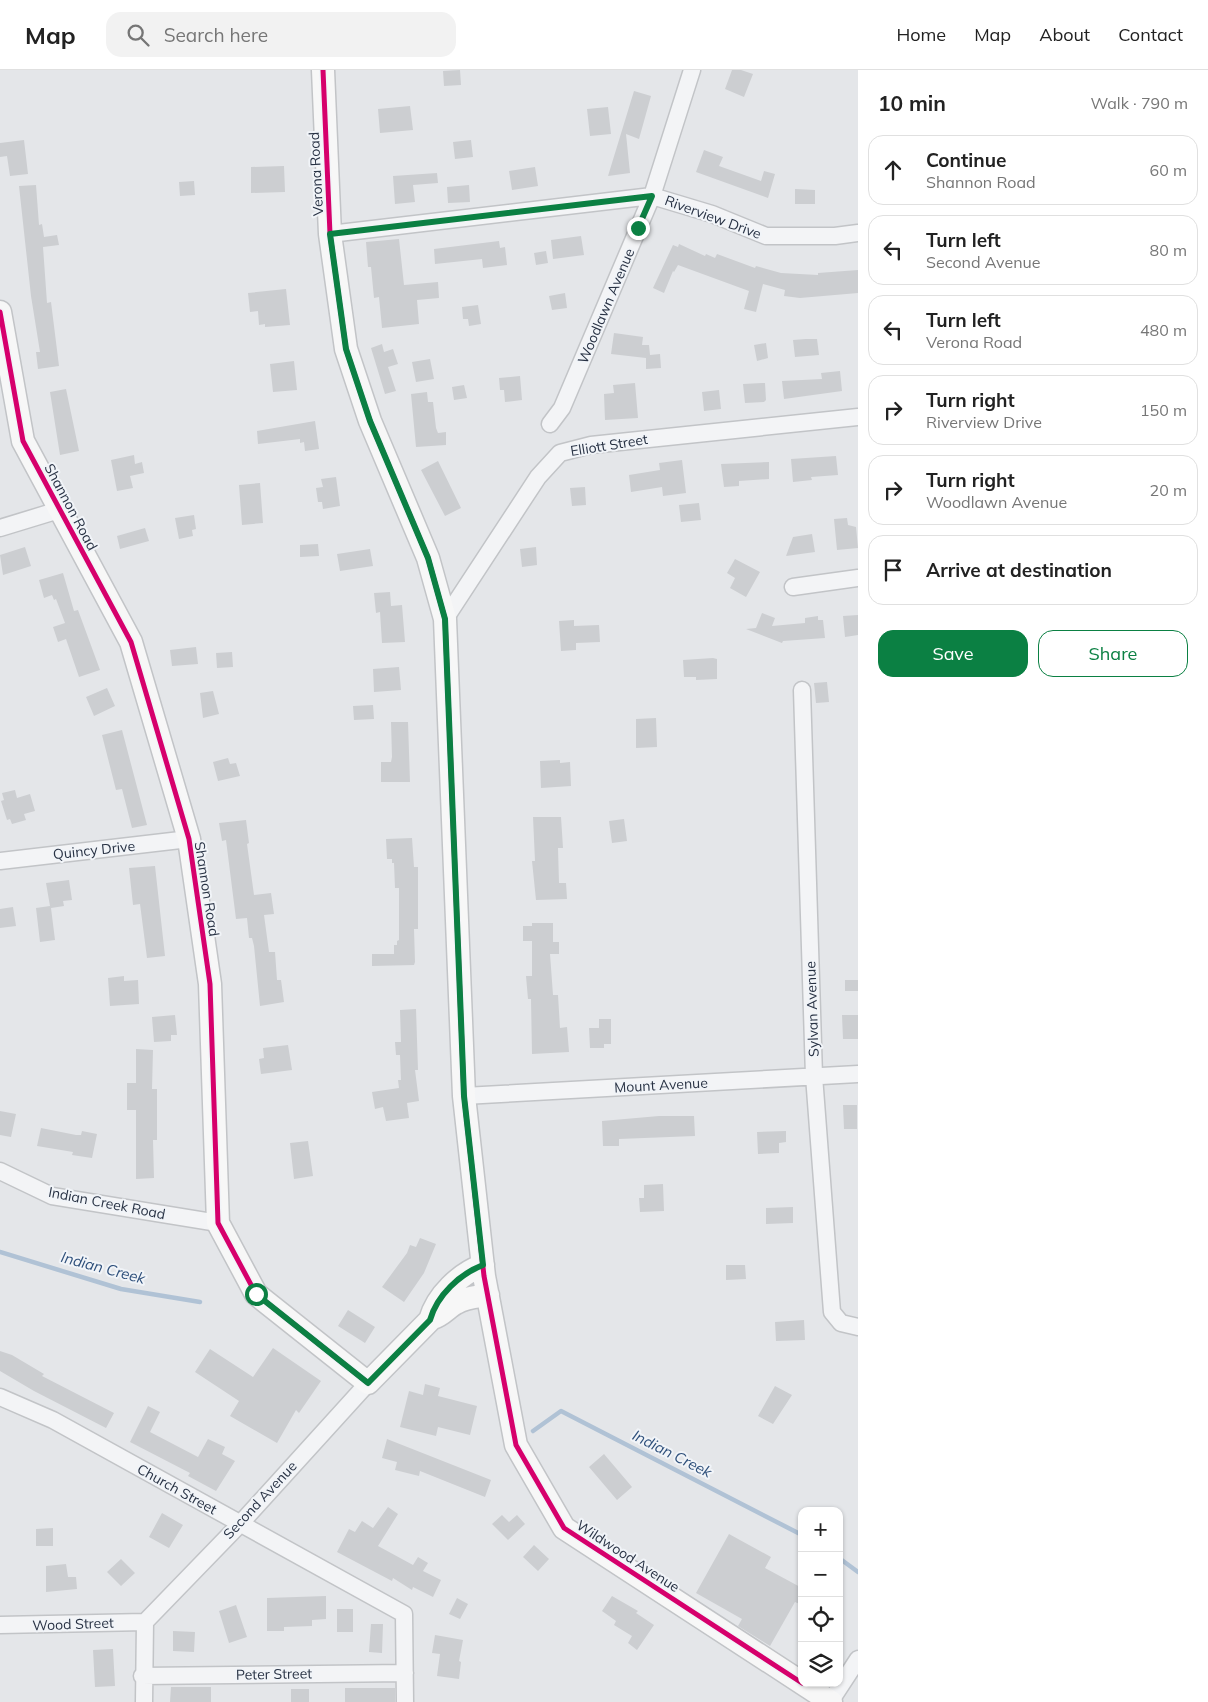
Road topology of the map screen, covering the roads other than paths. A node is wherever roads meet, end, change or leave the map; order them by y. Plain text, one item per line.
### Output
1 (323, 70) edge
2 (692, 70) edge
3 (652, 196) junction
4 (858, 233) edge
5 (330, 234) junction
6 (0, 312) edge
7 (858, 417) edge
8 (550, 424) dead end
9 (59, 510) junction
10 (0, 528) edge
11 (858, 578) edge
12 (794, 587) dead end
13 (445, 619) junction
14 (802, 690) dead end
15 (188, 839) junction
16 (0, 861) edge
17 (858, 1074) edge
18 (814, 1076) junction
19 (464, 1096) junction
20 (0, 1171) edge
21 (218, 1224) junction
22 (485, 1279) junction
23 (430, 1320) junction
24 (858, 1327) edge
25 (368, 1383) junction
26 (0, 1397) edge
27 (240, 1524) junction
28 (145, 1622) junction
29 (0, 1625) edge
30 (858, 1659) edge
31 (405, 1673) junction
32 (142, 1676) junction
33 (798, 1680) edge
34 (808, 1687) edge
35 (144, 1702) edge
36 (405, 1702) edge
37 (831, 1702) edge

1 - 5 street, Verona Road
2 - 3 street, Woodlawn Avenue
3 - 4 street, Riverview Drive
3 - 5 street, Riverview Drive
3 - 8 street, Woodlawn Avenue
5 - 13 street, Verona Road
6 - 9 street, Shannon Road
7 - 13 street, Elliott Street
9 - 10 street
9 - 15 street, Shannon Road
11 - 12 street
13 - 19 street, Verona Road
14 - 18 street, Sylvan Avenue
15 - 16 street, Quincy Drive
15 - 21 street, Shannon Road
17 - 18 street, Mount Avenue
18 - 19 street, Mount Avenue
18 - 24 street, Sylvan Avenue
19 - 22 street, Verona Road
20 - 21 street, Indian Creek Road
21 - 25 street, Shannon Road
22 - 23 street, Second Avenue
22 - 23 street, Second Avenue
22 - 33 street, Wildwood Avenue
23 - 25 street, Second Avenue
25 - 27 street, Second Avenue
26 - 27 street, Church Street
27 - 28 street, Second Avenue
27 - 31 street, Church Street
28 - 29 street, Wood Street
28 - 32 street
30 - 37 street
31 - 32 street, Peter Street
31 - 36 street
32 - 35 street
34 - 37 street, Wildwood Avenue

